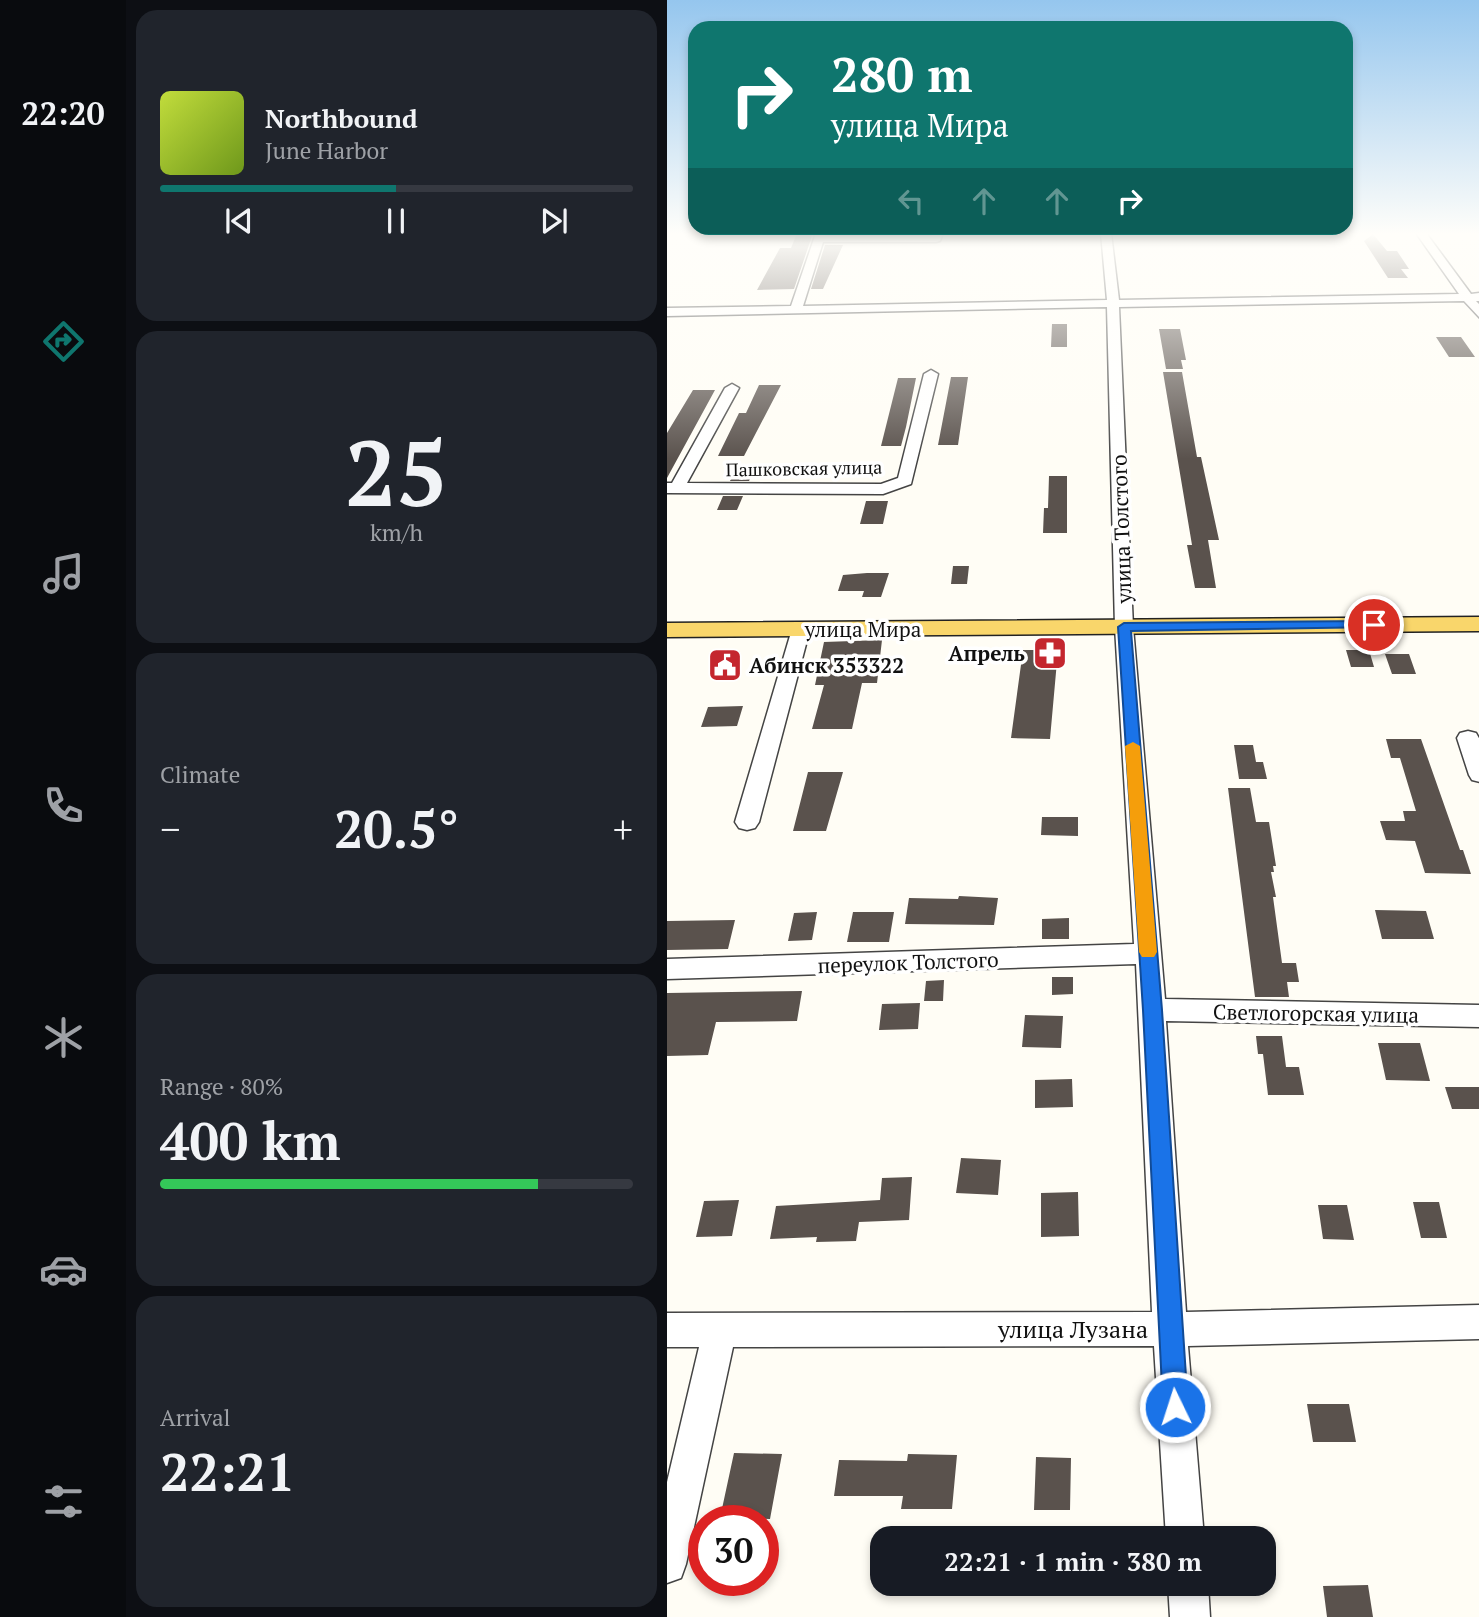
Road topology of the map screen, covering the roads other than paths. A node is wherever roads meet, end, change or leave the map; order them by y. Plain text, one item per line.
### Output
1 (910, 308) edge
2 (1113, 308) edge
3 (795, 311) joint
4 (667, 312) edge
5 (931, 374) dead end
6 (732, 388) dead end
7 (672, 488) edge
8 (1479, 624) edge
9 (1124, 627) junction
10 (801, 629) junction
11 (667, 630) edge
12 (1468, 738) dead end
13 (1479, 775) edge
14 (747, 822) dead end
15 (1148, 954) junction
16 (667, 969) edge
17 (1152, 1010) junction
18 (1479, 1016) edge
19 (1479, 1322) edge
20 (720, 1329) junction
21 (1170, 1329) junction
22 (667, 1330) edge
23 (1184, 1526) edge
24 (667, 1564) edge
25 (1189, 1596) edge
26 (1190, 1617) edge

1 - 3 street
2 - 9 street, улица Толстого
3 - 4 street
5 - 7 street, Пашковская улица
6 - 7 street, Пашковская улица
8 - 9 main road, улица Мира
9 - 10 main road, улица Мира
9 - 15 street, улица Толстого
10 - 11 main road, улица Мира
10 - 14 street
12 - 13 street
15 - 16 street, переулок Толстого
15 - 17 street, улица Толстого
17 - 18 street, Светлогорская улица
17 - 21 street, улица Толстого
19 - 21 street, улица Лузана
20 - 21 street, улица Лузана
20 - 22 street, улица Лузана
20 - 24 street
21 - 23 street, улица Толстого
25 - 26 street

